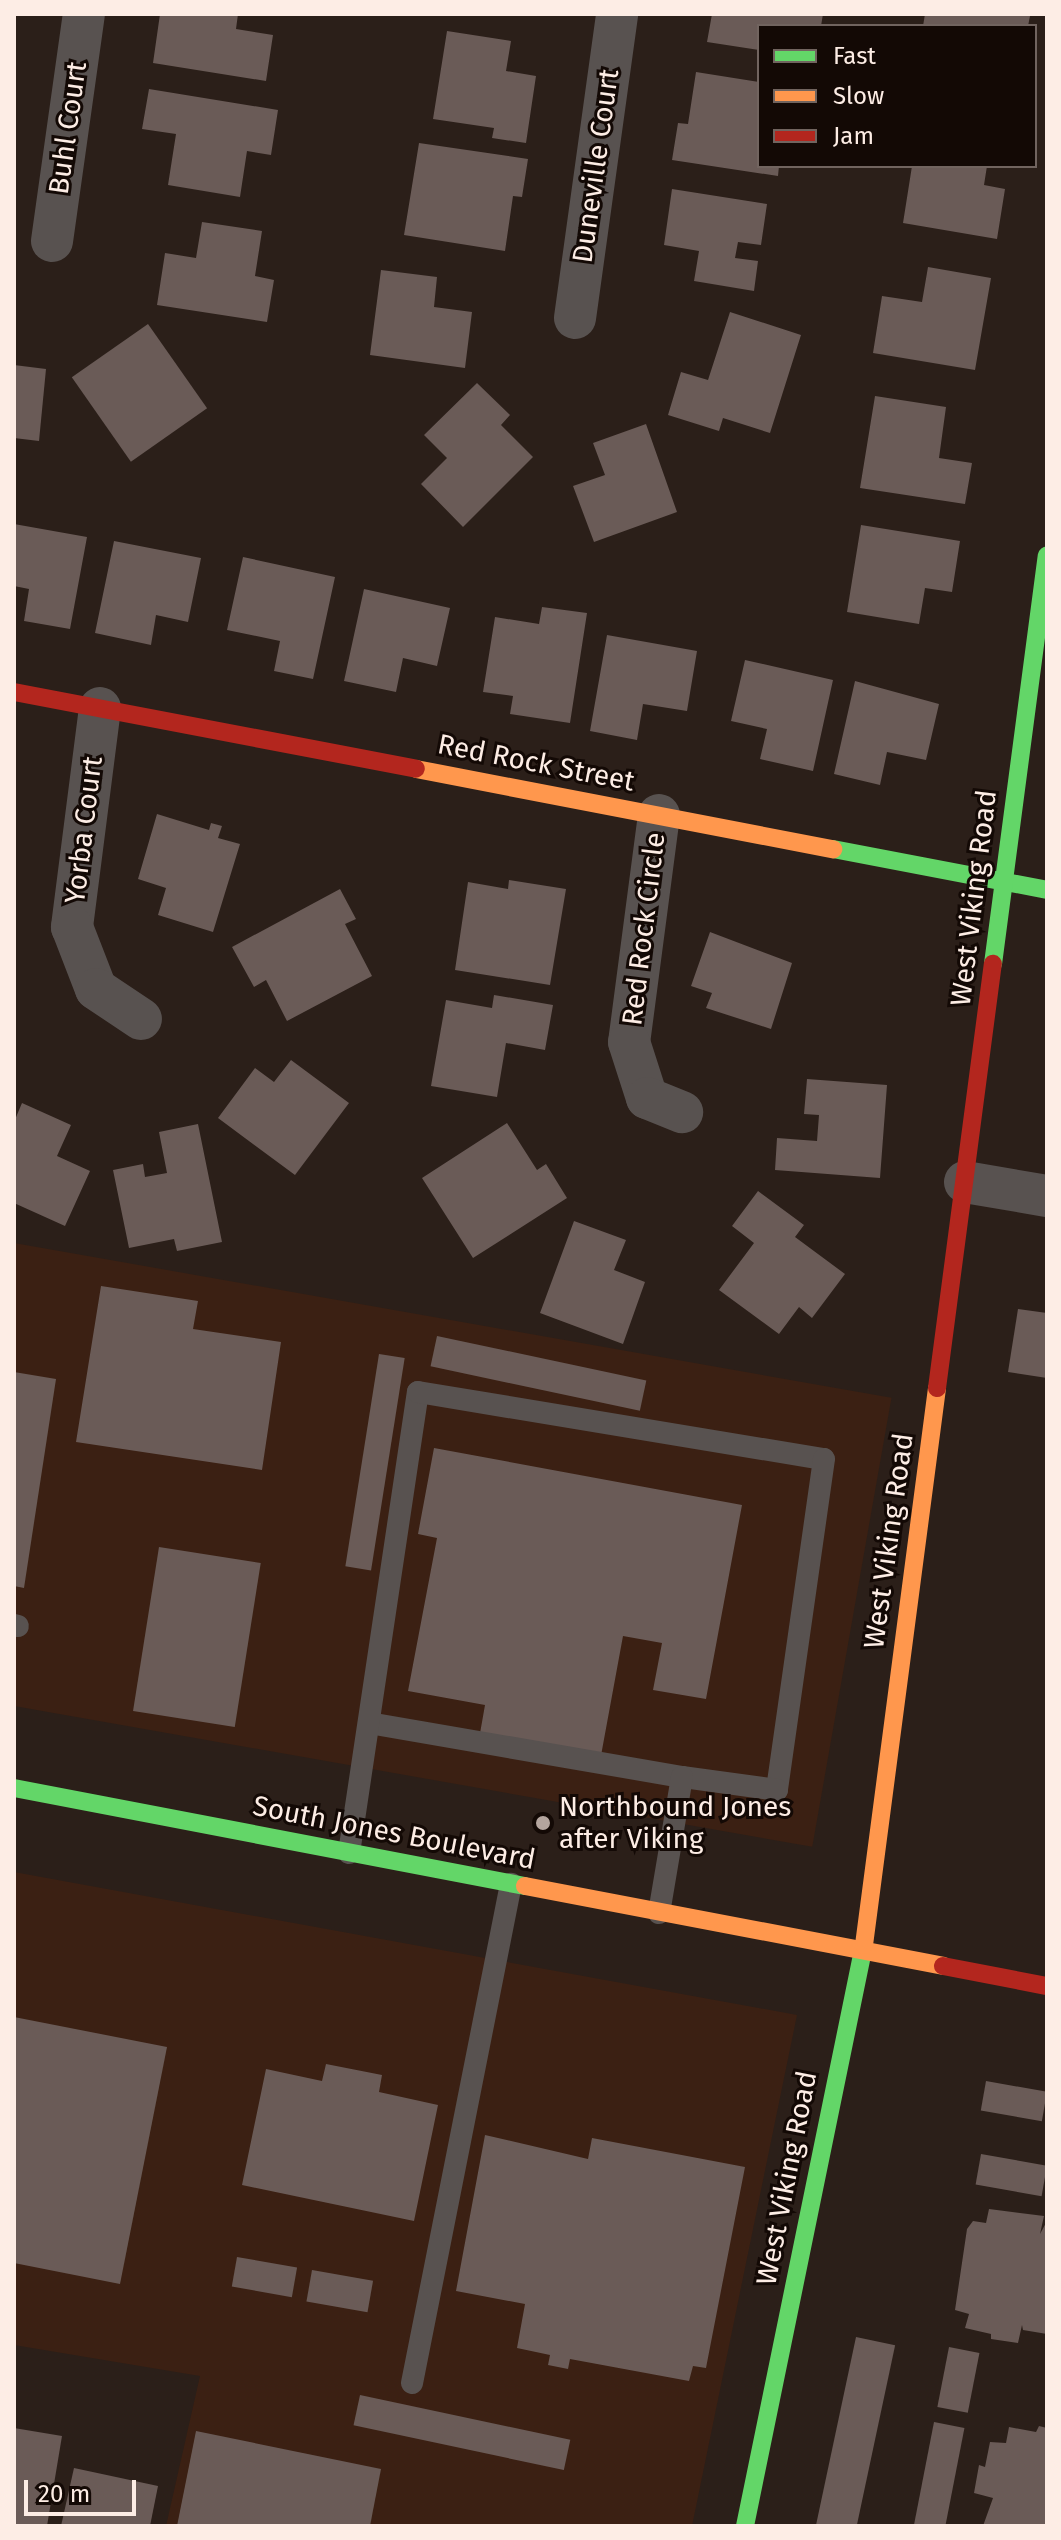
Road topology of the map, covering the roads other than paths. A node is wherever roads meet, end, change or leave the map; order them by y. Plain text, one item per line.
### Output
1 (84, 14) edge
2 (617, 14) edge
3 (52, 241) dead end
4 (575, 318) dead end
5 (1047, 556) edge
6 (14, 692) edge
7 (100, 708) junction
8 (659, 815) junction
9 (1005, 882) junction
10 (1047, 890) edge
11 (141, 1019) dead end
12 (682, 1112) dead end
13 (965, 1182) junction
14 (1047, 1196) edge
15 (369, 1723) junction
16 (682, 1777) junction
17 (14, 1788) edge
18 (349, 1853) junction
19 (511, 1884) junction
20 (659, 1913) junction
21 (863, 1952) junction
22 (1047, 1986) edge
23 (412, 2383) dead end
24 (745, 2526) edge

1 - 3 street, Buhl Court
2 - 4 street, Duneville Court
5 - 9 street, West Viking Road
6 - 7 street, Red Rock Street
7 - 8 street, Red Rock Street
7 - 11 street, Yorba Court
8 - 9 street, Red Rock Street
8 - 12 street, Red Rock Circle
9 - 10 street, Red Rock Street
9 - 13 street, West Viking Road
13 - 14 street
13 - 21 street, West Viking Road
15 - 16 lane
15 - 16 lane
15 - 18 lane
16 - 20 lane
17 - 18 street, South Jones Boulevard
18 - 19 street, South Jones Boulevard
19 - 20 street, South Jones Boulevard
19 - 23 lane
20 - 21 street, South Jones Boulevard
21 - 22 street, South Jones Boulevard
21 - 24 street, West Viking Road

